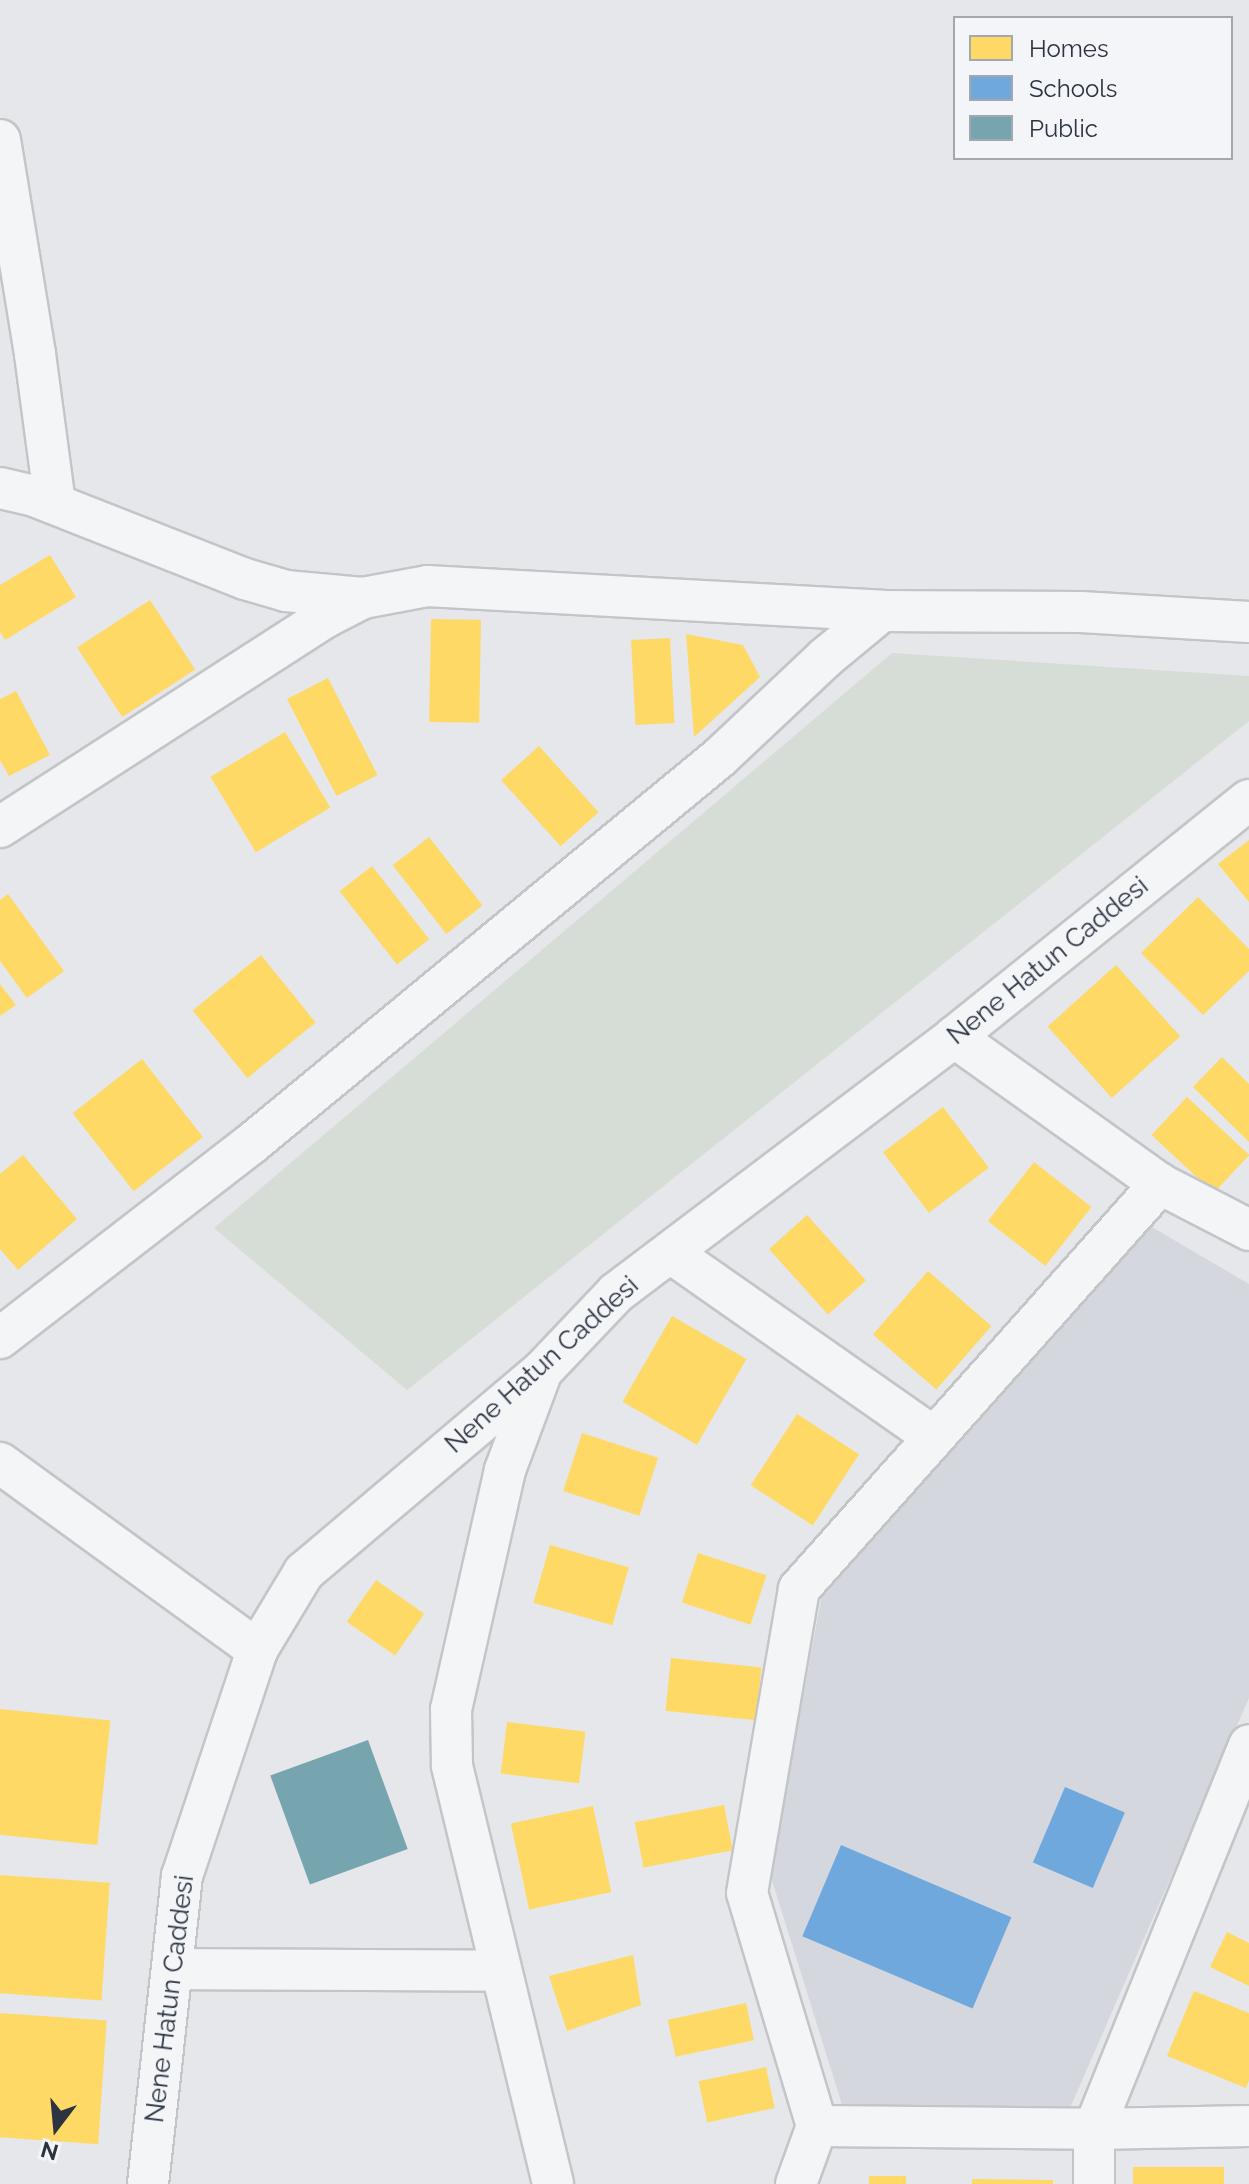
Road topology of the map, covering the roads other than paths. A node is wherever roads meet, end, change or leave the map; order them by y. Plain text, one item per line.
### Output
1 (0, 140) edge
2 (0, 488) edge
3 (55, 504) junction
4 (363, 598) junction
5 (882, 611) junction
6 (1249, 622) edge
7 (1249, 800) edge
8 (0, 827) edge
9 (954, 1037) junction
10 (1160, 1184) junction
11 (1249, 1230) edge
12 (671, 1253) junction
13 (0, 1338) edge
14 (541, 1372) junction
15 (934, 1437) junction
16 (0, 1463) edge
17 (257, 1650) junction
18 (1249, 1745) edge
19 (172, 1969) junction
20 (501, 1971) junction
21 (817, 2126) junction
22 (1249, 2126) edge
23 (1094, 2129) junction
24 (148, 2184) edge
25 (553, 2184) edge
26 (796, 2184) edge
27 (1094, 2184) edge

1 - 3 street
2 - 3 street
3 - 4 street
4 - 5 street
4 - 8 street
5 - 6 street
5 - 13 street
7 - 9 street, Nene Hatun Caddesi
9 - 10 street
9 - 12 street, Nene Hatun Caddesi
10 - 11 street
10 - 15 street
12 - 14 street, Nene Hatun Caddesi
12 - 15 street
14 - 17 street, Nene Hatun Caddesi
14 - 20 street
15 - 21 street
16 - 17 street
17 - 19 street, Nene Hatun Caddesi
18 - 23 street
19 - 20 street
19 - 24 street, Nene Hatun Caddesi
20 - 25 street
21 - 23 street
21 - 26 street
22 - 23 street
23 - 27 street

